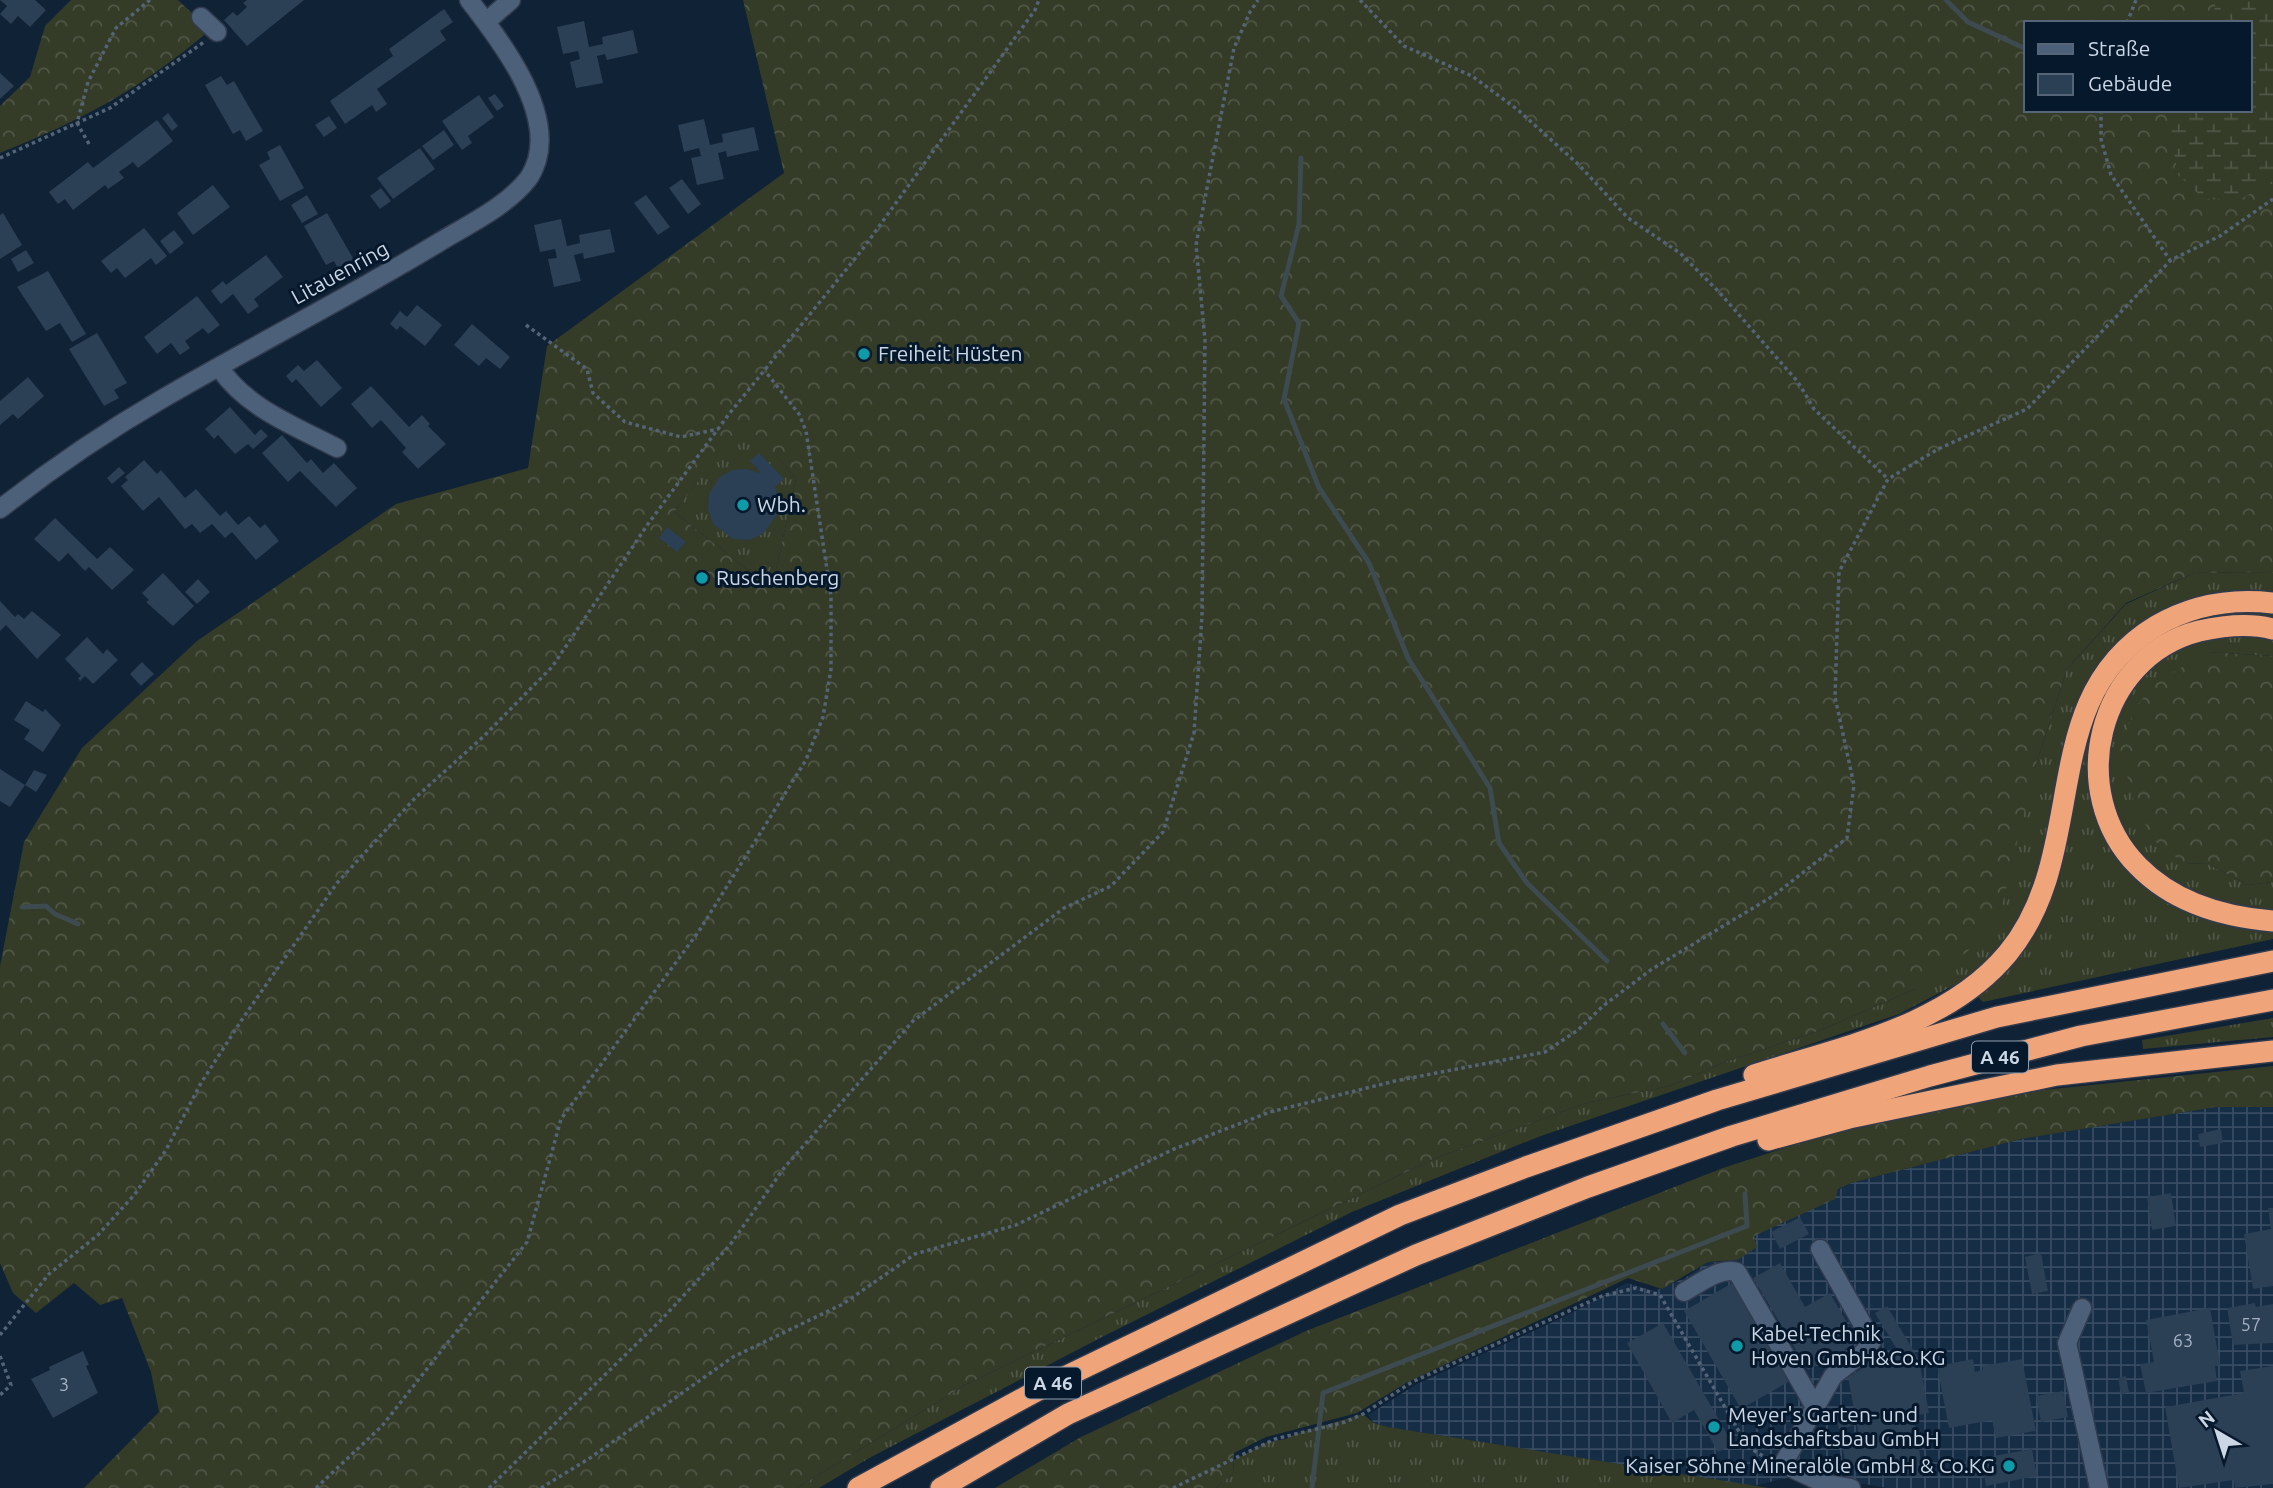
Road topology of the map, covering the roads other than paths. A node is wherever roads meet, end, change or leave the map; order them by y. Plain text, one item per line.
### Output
1 (469, 0) edge
2 (510, 0) edge
3 (201, 17) dead end
4 (486, 22) junction
5 (217, 32) road end
6 (219, 367) junction
7 (337, 448) dead end
8 (0, 509) edge
9 (2273, 603) edge
10 (2273, 629) edge
11 (2273, 921) edge
12 (2273, 961) edge
13 (2273, 1000) edge
14 (2273, 1051) edge
15 (1717, 1100) junction
16 (1732, 1136) junction
17 (1820, 1249) dead end
18 (1684, 1293) dead end
19 (2082, 1308) dead end
20 (1815, 1407) junction
21 (858, 1488) edge
22 (942, 1488) edge
23 (1851, 1488) edge
24 (2099, 1488) edge

1 - 4 street, Litauenring
2 - 4 street
3 - 5 street
4 - 6 street, Litauenring
6 - 7 street
6 - 8 street, Litauenring
9 - 15 highway
10 - 11 highway
12 - 15 highway, A 46
13 - 16 highway, A 46
14 - 16 highway
15 - 21 highway, A 46
16 - 22 highway, A 46
17 - 20 street
18 - 20 street
19 - 24 street
20 - 23 street

